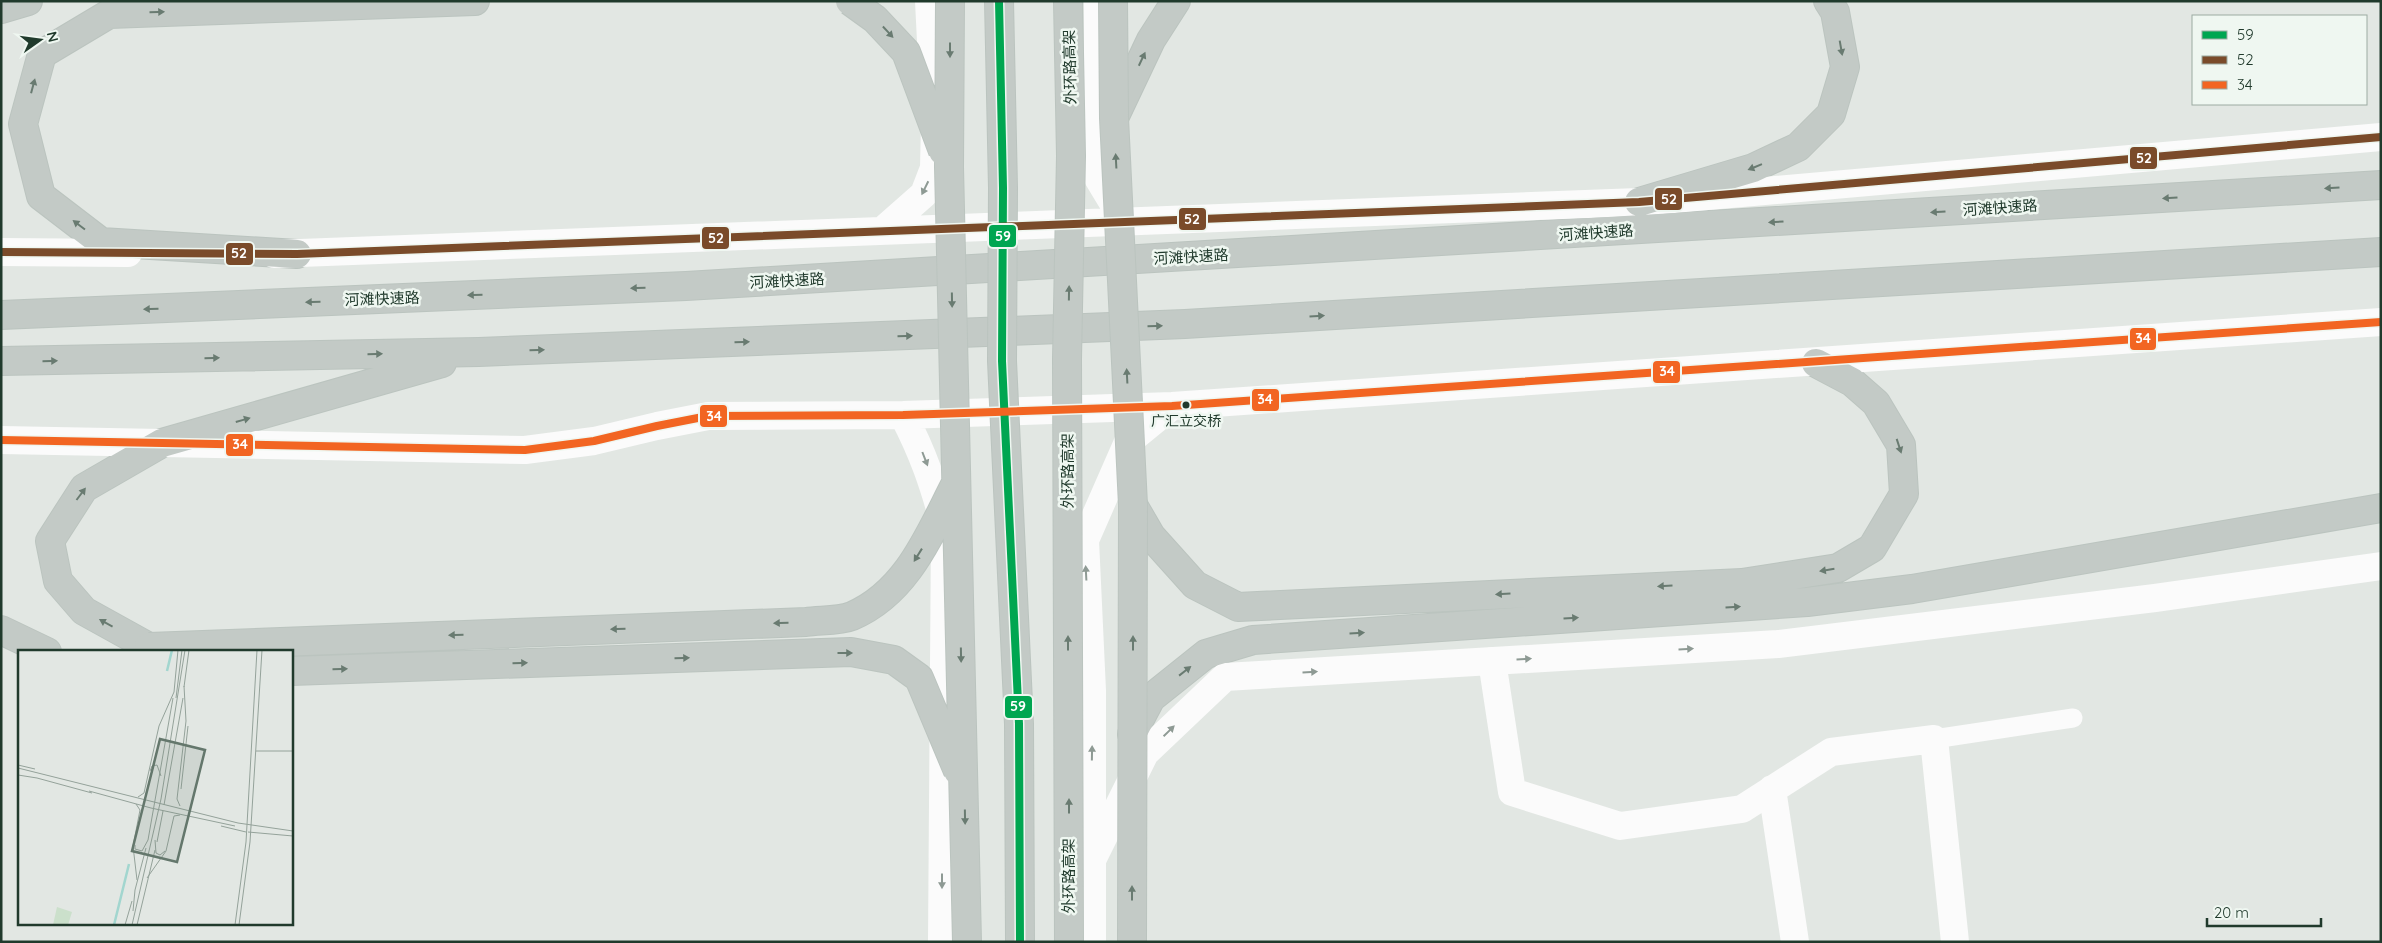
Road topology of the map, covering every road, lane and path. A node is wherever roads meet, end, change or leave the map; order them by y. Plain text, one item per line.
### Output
1 (28, 1) edge
2 (475, 1) edge
3 (850, 1) edge
4 (930, 1) edge
5 (950, 1) edge
6 (999, 1) edge
7 (1068, 1) edge
8 (1098, 1) edge
9 (1113, 1) edge
10 (1176, 1) edge
11 (1828, 1) edge
12 (1, 9) edge
13 (1114, 118) junction
14 (2381, 137) edge
15 (949, 166) junction
16 (2381, 185) edge
17 (1639, 202) junction
18 (1124, 222) junction
19 (882, 231) junction
20 (1, 252) edge
21 (2381, 252) edge
22 (297, 254) junction
23 (1, 315) edge
24 (2381, 322) edge
25 (479, 352) junction
26 (1, 361) edge
27 (1816, 363) junction
28 (1172, 406) junction
29 (903, 415) junction
30 (1, 440) edge
31 (162, 443) junction
32 (957, 481) junction
33 (1133, 505) junction
34 (2381, 508) edge
35 (2381, 566) edge
36 (1, 630) edge
37 (43, 650) edge
38 (1492, 661) junction
39 (292, 671) edge
40 (2073, 718) dead end
41 (1132, 734) junction
42 (1934, 739) junction
43 (965, 786) junction
44 (1772, 789) junction
45 (1091, 862) junction
46 (942, 942) edge
47 (967, 942) edge
48 (1020, 942) edge
49 (1069, 942) edge
50 (1092, 942) edge
51 (1132, 942) edge
52 (1795, 942) edge
53 (1955, 942) edge

1 - 12 highway
22 -> 2 highway
3 -> 15 highway, bridge
4 -> 19 street
5 -> 15 highway, bridge
6 - 48 highway, bridge
49 -> 7 highway, 外环路高架, bridge
8 - 18 street
9 - 13 highway, bridge
13 -> 10 highway
11 -> 17 highway
33 -> 13 highway, bridge
14 - 17 street
15 -> 32 highway, bridge
16 -> 23 highway, 河滩快速路
17 - 18 street
18 - 19 street
19 - 22 street
20 - 22 street
25 -> 21 highway
24 - 27 street
26 -> 25 highway
31 -> 25 highway
27 - 28 street
27 -> 33 highway
28 - 29 street
45 -> 28 street
29 - 31 street
29 -> 46 street
30 - 31 street
32 -> 31 highway, bridge
32 -> 43 highway, bridge
41 -> 33 highway, bridge
41 -> 34 highway
38 -> 35 street
36 - 37 highway
38 - 44 street
45 -> 38 street
39 -> 43 highway, bridge
40 - 42 lane
51 -> 41 highway, bridge
42 - 44 street
42 - 53 street
43 -> 47 highway, bridge
44 - 52 street
45 - 50 street

